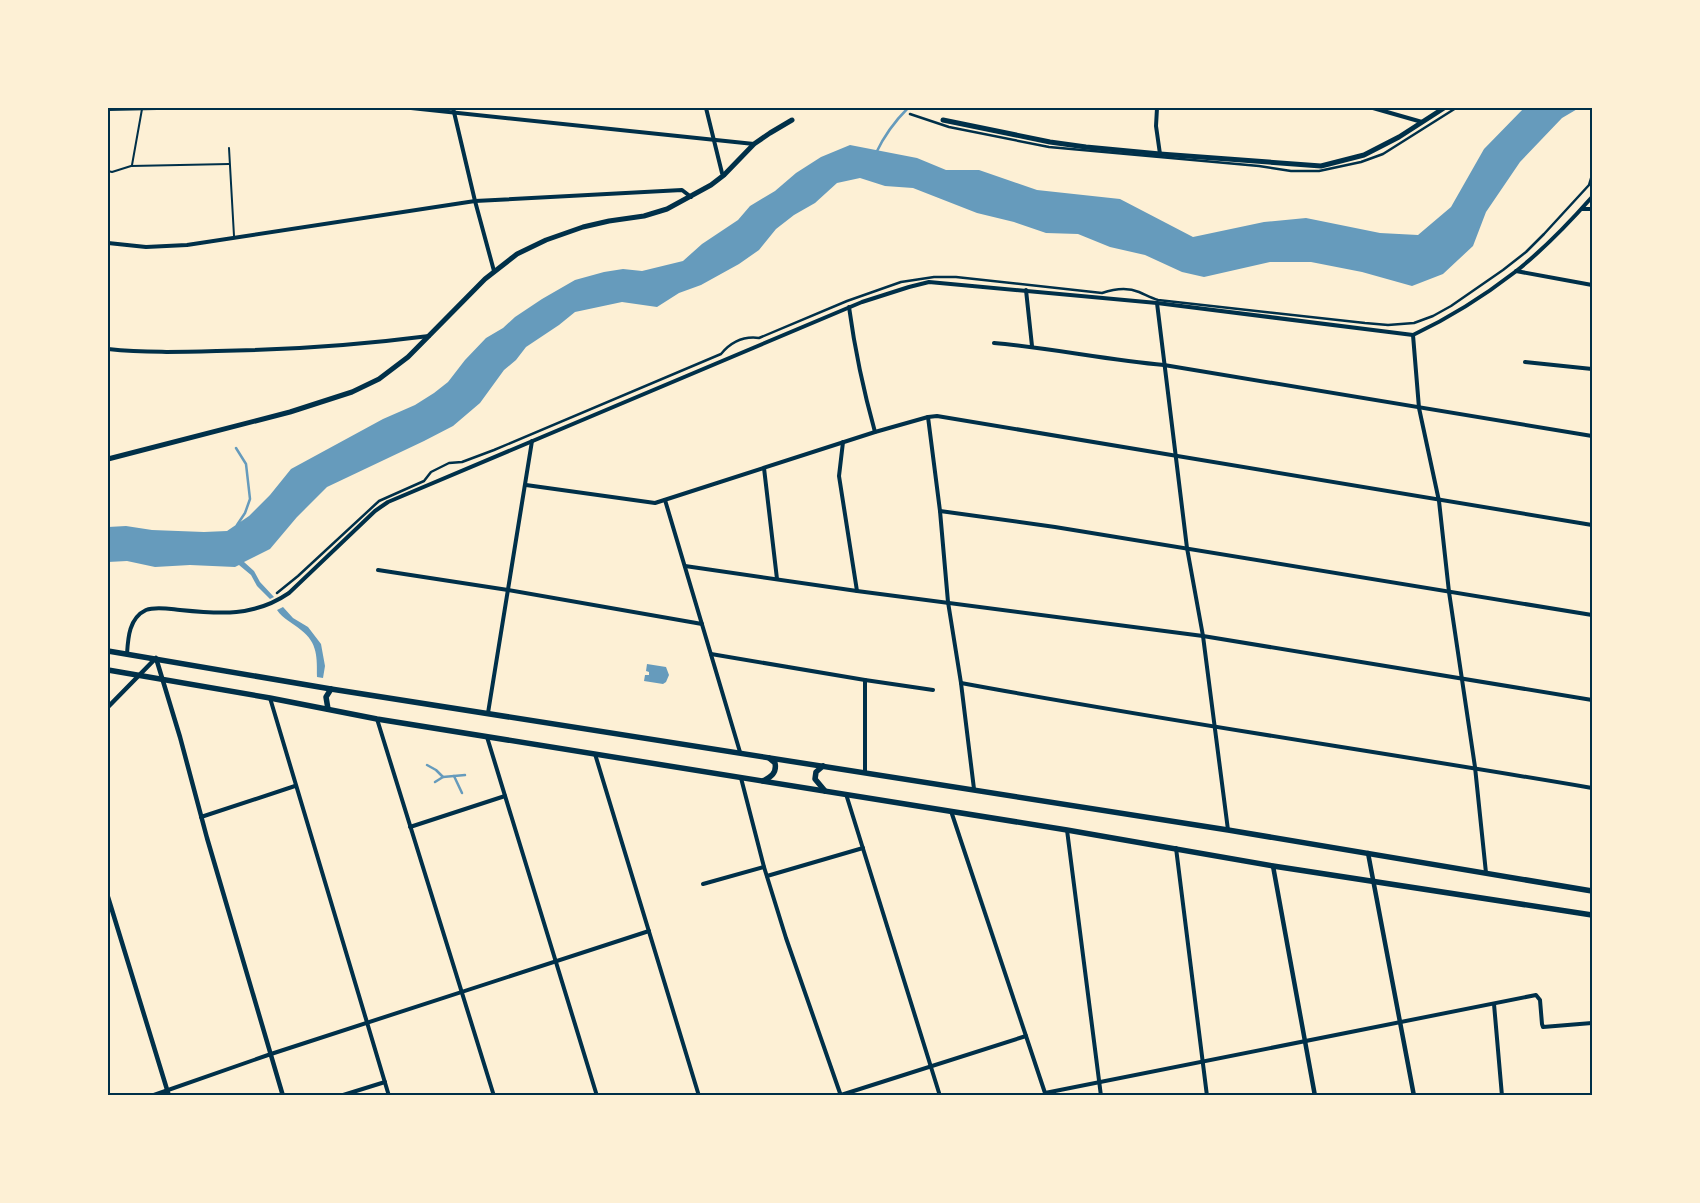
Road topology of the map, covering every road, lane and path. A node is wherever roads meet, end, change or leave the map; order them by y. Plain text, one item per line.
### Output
1 (157, 108) edge
2 (411, 108) edge
3 (706, 108) edge
4 (1157, 108) edge
5 (1373, 108) edge
6 (1444, 108) edge
7 (1456, 108) edge
8 (108, 109) edge
9 (142, 109) junction
10 (453, 110) edge
11 (910, 114) dead end
12 (792, 120) dead end
13 (943, 120) dead end
14 (1422, 122) junction
15 (714, 140) junction
16 (754, 144) junction
17 (229, 148) dead end
18 (1160, 154) junction
19 (229, 164) junction
20 (132, 166) junction
21 (108, 171) edge
22 (1592, 174) edge
23 (724, 175) junction
24 (691, 196) junction
25 (1592, 197) edge
26 (475, 201) junction
27 (1582, 208) junction
28 (1592, 209) edge
29 (235, 238) junction
30 (108, 243) edge
31 (494, 271) junction
32 (1516, 271) junction
33 (1592, 285) edge
34 (1026, 290) junction
35 (1157, 303) junction
36 (849, 307) junction
37 (1413, 334) junction
38 (429, 336) junction
39 (994, 343) dead end
40 (1032, 346) junction
41 (108, 349) edge
42 (1525, 362) dead end
43 (1164, 366) junction
44 (1592, 369) edge
45 (1419, 408) junction
46 (928, 417) junction
47 (875, 432) junction
48 (1592, 436) edge
49 (532, 441) junction
50 (843, 442) junction
51 (1175, 456) junction
52 (108, 459) edge
53 (764, 468) junction
54 (526, 485) junction
55 (665, 500) junction
56 (1439, 501) junction
57 (940, 510) junction
58 (1592, 525) edge
59 (1187, 548) junction
60 (685, 566) junction
61 (378, 570) dead end
62 (777, 580) junction
63 (508, 590) junction
64 (857, 591) junction
65 (1449, 592) junction
66 (276, 593) dead end
67 (948, 602) junction
68 (1592, 615) edge
69 (702, 624) junction
70 (1203, 636) junction
71 (108, 651) edge
72 (127, 654) junction
73 (711, 654) junction
74 (156, 658) junction
75 (108, 670) edge
76 (139, 676) junction
77 (1462, 678) junction
78 (163, 680) junction
79 (865, 680) junction
80 (961, 683) junction
81 (331, 689) junction
82 (933, 690) dead end
83 (270, 698) junction
84 (1592, 700) edge
85 (108, 707) edge
86 (328, 709) junction
87 (488, 713) junction
88 (377, 719) junction
89 (1215, 727) junction
90 (487, 737) junction
91 (740, 752) junction
92 (595, 754) junction
93 (767, 757) junction
94 (823, 766) junction
95 (1474, 768) junction
96 (864, 772) junction
97 (741, 778) junction
98 (763, 781) junction
99 (295, 786) junction
100 (1592, 788) edge
101 (974, 789) junction
102 (824, 791) junction
103 (846, 794) junction
104 (506, 796) junction
105 (950, 811) junction
106 (201, 817) junction
107 (410, 827) junction
108 (1067, 830) junction
109 (1228, 830) junction
110 (863, 848) junction
111 (1176, 848) junction
112 (1368, 853) junction
113 (1273, 866) junction
114 (764, 867) junction
115 (1486, 873) junction
116 (766, 876) junction
117 (1374, 882) junction
118 (704, 884) dead end
119 (1592, 890) edge
120 (108, 897) edge
121 (1592, 915) edge
122 (649, 931) junction
123 (556, 961) junction
124 (462, 992) junction
125 (1494, 1004) junction
126 (1399, 1022) junction
127 (367, 1023) junction
128 (1592, 1023) edge
129 (1026, 1036) junction
130 (1304, 1041) junction
131 (271, 1054) junction
132 (1202, 1061) junction
133 (931, 1066) junction
134 (385, 1082) junction
135 (1099, 1082) junction
136 (167, 1090) junction
137 (1046, 1094) edge
138 (841, 1095) edge
139 (151, 1096) edge
140 (169, 1096) edge
141 (283, 1096) edge
142 (340, 1096) edge
143 (389, 1096) edge
144 (494, 1096) edge
145 (597, 1096) edge
146 (699, 1096) edge
147 (940, 1096) edge
148 (1100, 1096) edge
149 (1207, 1096) edge
150 (1315, 1096) edge
151 (1414, 1096) edge
152 (1502, 1096) edge

1 - 9 street
2 - 10 street
3 - 15 street
4 - 18 street
5 - 14 street
6 - 14 main road
7 - 11 street
8 - 9 street
9 - 20 lane
10 - 15 street
10 - 26 street
12 - 16 main road
13 - 18 main road
14 - 18 main road
15 - 16 street
15 - 23 street
16 - 23 main road
17 - 19 lane
19 - 20 lane
19 - 29 lane
20 - 21 lane
22 - 66 street
23 - 24 main road
24 - 26 street
24 - 31 main road
25 - 27 street
26 - 29 street
26 - 31 street
27 - 28 street
27 - 32 street
29 - 30 street
31 - 38 main road
32 - 33 street
32 - 37 street
34 - 35 street
34 - 36 street
34 - 40 street
35 - 37 street
35 - 43 street
36 - 47 street
36 - 49 street
37 - 45 street
38 - 41 street
38 - 52 main road
39 - 40 street
40 - 43 street
42 - 44 street
43 - 45 street
43 - 51 street
45 - 48 street
45 - 56 street
46 - 47 street
46 - 51 street
46 - 57 street
47 - 50 street
49 - 54 street
49 - 72 street
50 - 53 street
50 - 64 street
51 - 56 street
51 - 59 street
53 - 55 street
53 - 62 street
54 - 55 street
54 - 63 street
55 - 60 street
56 - 58 street
56 - 65 street
57 - 59 street
57 - 67 street
59 - 65 street
59 - 70 street
60 - 62 street
60 - 69 street
61 - 63 street
62 - 64 street
63 - 69 street
63 - 87 street
64 - 67 street
65 - 68 street
65 - 77 street
67 - 70 street
67 - 80 street
69 - 73 street
70 - 77 street
70 - 89 street
71 - 72 main road
72 - 74 main road
73 - 79 street
73 - 91 street
74 - 76 street
74 - 78 street
74 - 81 main road
75 - 76 main road
76 - 78 main road
76 - 85 street
77 - 84 street
77 - 95 street
78 - 83 main road
78 - 106 street
79 - 82 street
79 - 96 street
80 - 89 street
80 - 101 street
81 - 86 main road
81 - 87 main road
83 - 86 main road
83 - 99 street
86 - 88 main road
87 - 91 main road
88 - 90 main road
88 - 107 street
89 - 95 street
89 - 109 street
90 - 92 main road
90 - 104 street
91 - 93 main road
92 - 97 main road
92 - 122 street
93 - 94 main road
93 - 98 main road
94 - 96 main road
94 - 102 main road
95 - 100 street
95 - 115 street
96 - 101 main road
97 - 98 main road
97 - 114 street
98 - 102 main road
99 - 106 street
99 - 127 street
101 - 109 main road
102 - 103 main road
103 - 105 main road
103 - 110 street
104 - 107 street
104 - 123 street
105 - 108 main road
105 - 129 street
106 - 131 street
107 - 124 street
108 - 111 main road
108 - 135 street
109 - 112 main road
110 - 116 street
110 - 133 street
111 - 113 main road
111 - 132 street
112 - 115 main road
112 - 117 street
113 - 117 main road
113 - 130 street
114 - 116 street
114 - 118 street
115 - 119 main road
116 - 138 street
117 - 121 main road
117 - 126 street
120 - 136 street
122 - 123 street
122 - 146 street
123 - 124 street
123 - 145 street
124 - 127 street
124 - 144 street
125 - 126 street
125 - 128 street
125 - 152 street
126 - 130 street
126 - 151 street
127 - 131 street
127 - 134 street
129 - 133 street
129 - 137 street
130 - 132 street
130 - 150 street
131 - 136 street
131 - 141 street
132 - 135 street
132 - 149 street
133 - 138 street
133 - 147 street
134 - 142 street
134 - 143 street
135 - 137 street
135 - 148 street
136 - 139 street
136 - 140 street

